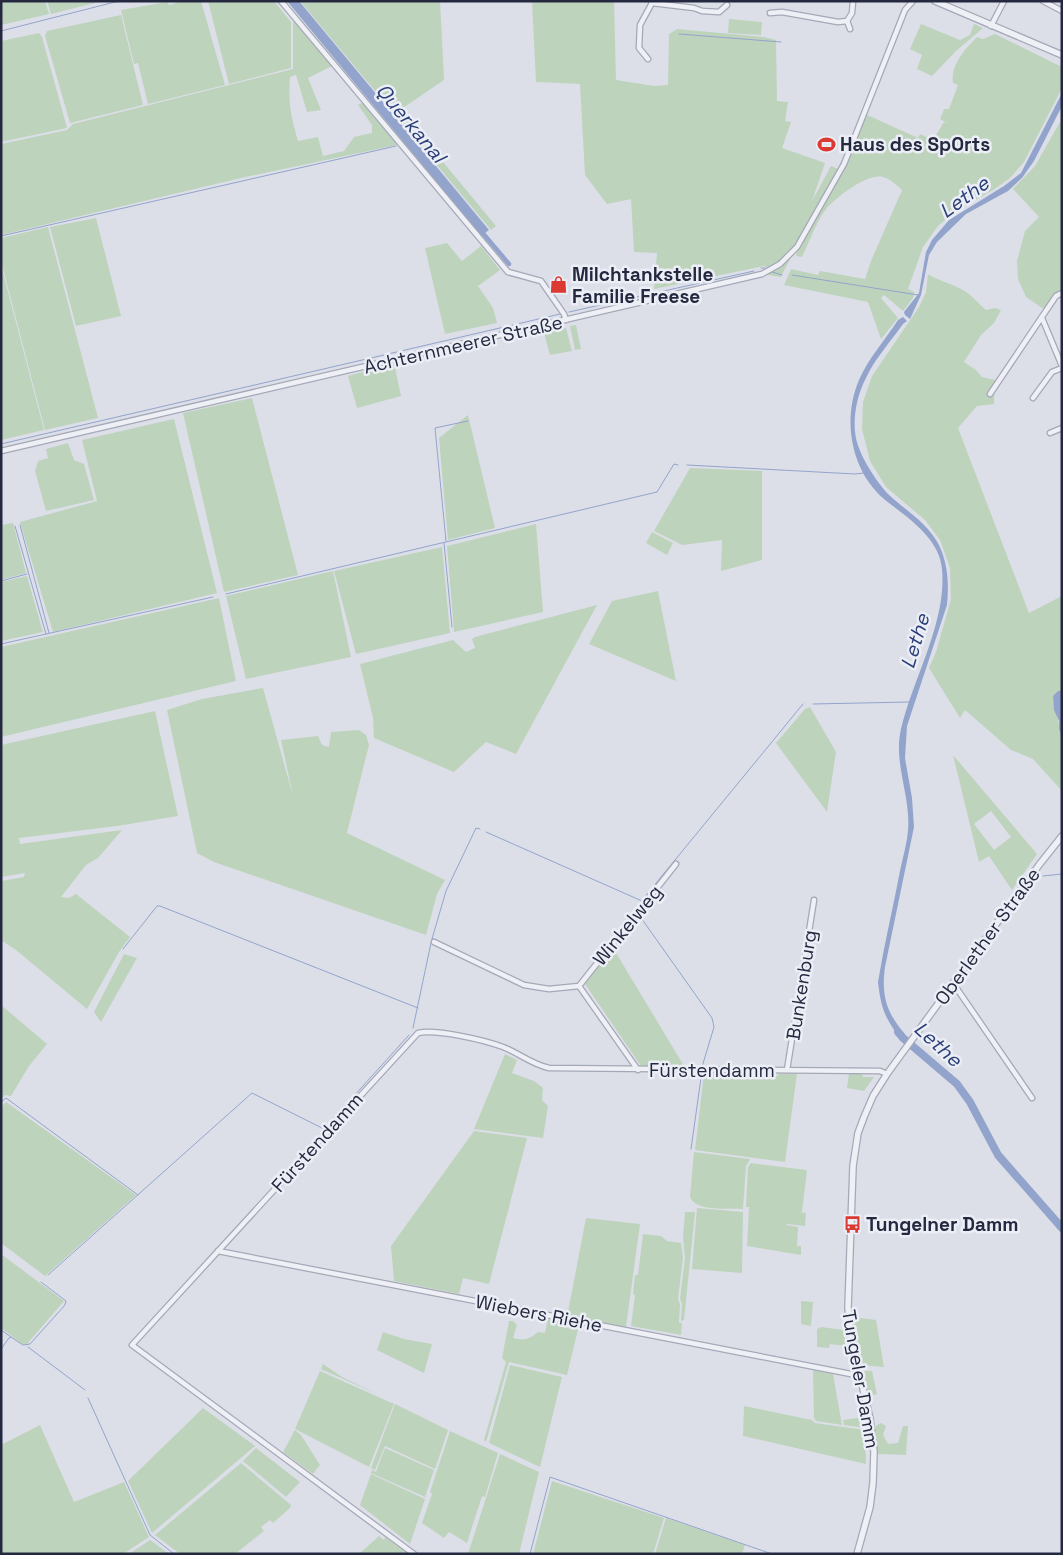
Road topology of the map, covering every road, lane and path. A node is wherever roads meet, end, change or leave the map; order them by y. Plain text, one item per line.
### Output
1 (281, 1) edge
2 (853, 1) edge
3 (912, 1) edge
4 (935, 1) edge
5 (1004, 1) edge
6 (1043, 1) edge
7 (651, 2) edge
8 (727, 5) dead end
9 (1062, 11) edge
10 (770, 13) dead end
11 (847, 21) junction
12 (991, 26) junction
13 (850, 29) dead end
14 (1062, 55) edge
15 (648, 59) dead end
16 (1062, 294) edge
17 (1042, 318) junction
18 (566, 320) junction
19 (1062, 367) edge
20 (990, 394) dead end
21 (1032, 398) dead end
22 (1062, 428) edge
23 (1050, 433) dead end
24 (1, 451) edge
25 (1062, 836) edge
26 (676, 864) dead end
27 (814, 900) dead end
28 (434, 942) dead end
29 (953, 984) junction
30 (579, 986) junction
31 (912, 1038) joint
32 (638, 1070) junction
33 (787, 1070) junction
34 (887, 1074) junction
35 (1032, 1098) dead end
36 (218, 1251) junction
37 (859, 1374) junction
38 (414, 1554) edge
39 (857, 1554) edge

1 - 18 street
2 - 11 street
3 - 18 street, Achternmeerer Straße
4 - 12 street
5 - 12 street
6 - 9 street
7 - 8 street
7 - 15 street
10 - 11 street
11 - 13 street
12 - 14 street
16 - 17 street
17 - 19 street
17 - 20 street
18 - 24 street, Achternmeerer Straße
19 - 21 street
22 - 23 street
25 - 29 street, Oberlether Straße
26 - 30 street, Winkelweg
27 - 33 street, Bunkenburg
28 - 30 street
29 - 31 street, Oberlether Straße
29 - 35 street
30 - 32 street
31 - 34 street, Tungeler Damm
32 - 33 street, Fürstendamm
32 - 36 street, Fürstendamm
33 - 34 street, Fürstendamm
34 - 37 street, Tungeler Damm
36 - 37 street, Wiebers Riehe
36 - 38 street, Fürstendamm
37 - 39 street, Tungeler Damm

